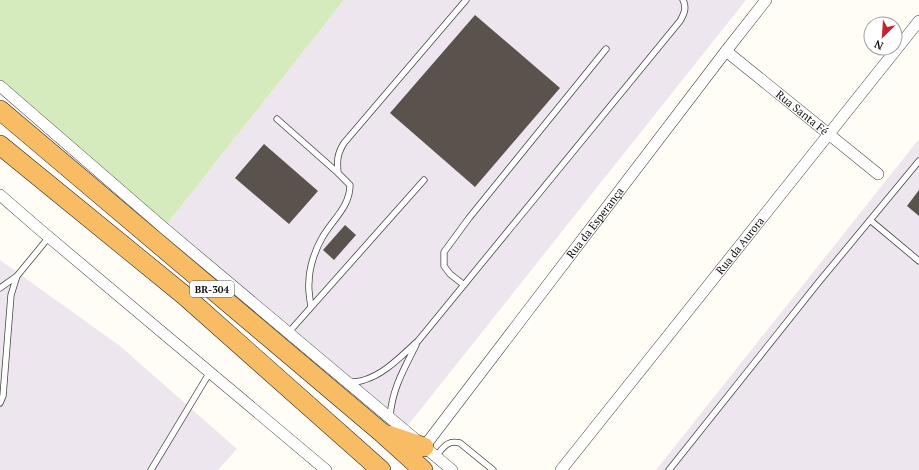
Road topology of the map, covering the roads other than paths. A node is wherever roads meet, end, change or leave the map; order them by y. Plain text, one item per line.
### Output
1 (466, 0) edge
2 (684, 0) edge
3 (766, 0) edge
4 (919, 21) edge
5 (606, 50) dead end
6 (726, 51) junction
7 (0, 86) edge
8 (0, 110) edge
9 (277, 119) dead end
10 (828, 134) junction
11 (0, 145) edge
12 (919, 161) edge
13 (338, 173) junction
14 (878, 174) dead end
15 (424, 180) dead end
16 (0, 195) edge
17 (870, 220) junction
18 (49, 237) junction
19 (919, 261) edge
20 (17, 276) junction
21 (464, 285) junction
22 (0, 288) edge
23 (311, 307) junction
24 (289, 332) junction
25 (418, 341) junction
26 (210, 372) junction
27 (348, 382) junction
28 (1, 395) edge
29 (0, 403) edge
30 (385, 425) junction
31 (430, 452) junction
32 (151, 470) edge
33 (326, 470) edge
34 (381, 470) edge
35 (422, 470) edge
36 (452, 470) edge
37 (493, 470) edge
38 (561, 470) edge
39 (669, 470) edge

1 - 13 lane
2 - 21 lane
3 - 6 street, Rua da Esperança
4 - 10 street, Rua da Aurora
5 - 21 lane
6 - 10 street, Rua Santa Fé
6 - 31 street, Rua da Esperança
7 - 24 street
8 - 30 highway, BR-304
9 - 13 lane
10 - 14 street, Rua Santa Fé
10 - 38 street, Rua da Aurora
11 - 34 highway, BR-304
12 - 17 lane
13 - 23 lane
15 - 23 lane
16 - 18 street
17 - 19 lane
17 - 39 lane
18 - 20 lane
18 - 26 street
20 - 22 lane
20 - 28 lane
21 - 25 lane
23 - 24 lane
24 - 27 street
25 - 27 lane
25 - 30 lane
26 - 32 lane
26 - 33 street
27 - 30 street
28 - 29 lane
30 - 31 highway
30 - 35 highway, BR-304
31 - 36 street
31 - 37 lane

